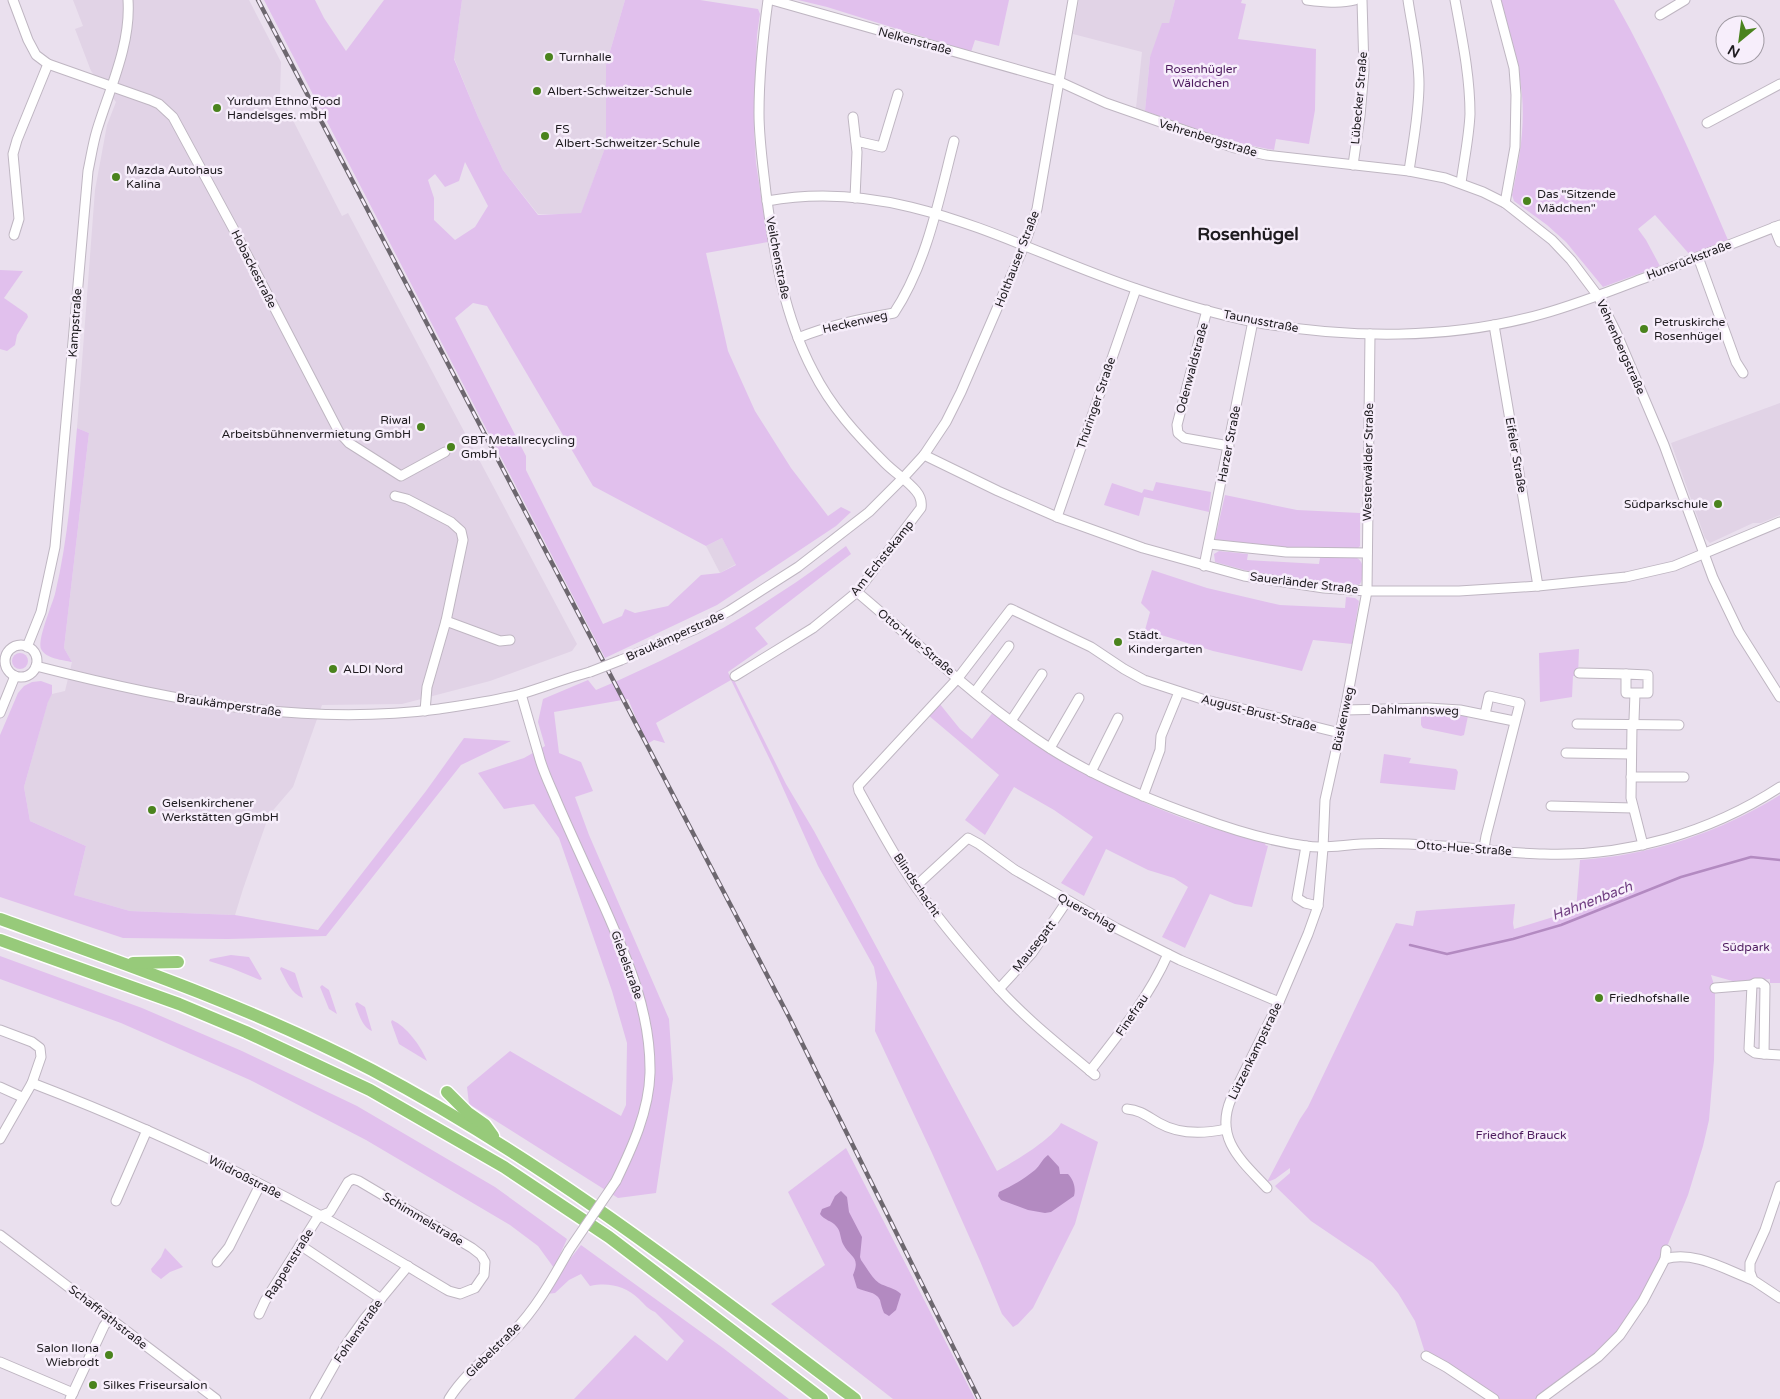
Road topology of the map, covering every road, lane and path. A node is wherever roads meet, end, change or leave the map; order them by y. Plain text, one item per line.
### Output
1 (13, 0) edge
2 (128, 0) edge
3 (768, 0) edge
4 (772, 0) edge
5 (1073, 0) edge
6 (1307, 0) edge
7 (1355, 0) edge
8 (1362, 0) edge
9 (1408, 0) edge
10 (1455, 0) edge
11 (1496, 0) edge
12 (1684, 0) edge
13 (1660, 15) dead end
14 (48, 64) junction
15 (1058, 81) junction
16 (1780, 84) edge
17 (111, 86) junction
18 (898, 94) dead end
19 (853, 117) dead end
20 (1707, 123) dead end
21 (856, 141) junction
22 (954, 141) dead end
23 (1353, 165) junction
24 (1409, 171) junction
25 (1461, 183) junction
26 (855, 198) junction
27 (767, 201) junction
28 (1505, 203) junction
29 (936, 213) junction
30 (1777, 226) edge
31 (14, 236) dead end
32 (1780, 242) edge
33 (1024, 246) junction
34 (1698, 257) junction
35 (1136, 289) junction
36 (1598, 296) junction
37 (1207, 310) junction
38 (1253, 321) junction
39 (1494, 324) junction
40 (1370, 334) junction
41 (798, 338) junction
42 (1743, 373) dead end
43 (1228, 446) junction
44 (445, 452) dead end
45 (924, 455) junction
46 (912, 469) joint
47 (904, 478) junction
48 (395, 496) dead end
49 (1056, 517) junction
50 (1780, 522) edge
51 (1209, 544) junction
52 (1367, 553) junction
53 (1704, 554) junction
54 (1204, 566) junction
55 (1538, 586) junction
56 (1367, 591) junction
57 (857, 592) junction
58 (446, 621) junction
59 (510, 640) dead end
60 (1009, 646) dead end
61 (27, 647) junction
62 (2, 658) edge
63 (36, 666) junction
64 (1579, 673) dead end
65 (1042, 674) dead end
66 (1626, 674) junction
67 (15, 676) junction
68 (734, 676) dead end
69 (958, 678) junction
70 (1780, 678) edge
71 (1771, 683) junction
72 (975, 692) junction
73 (1178, 692) junction
74 (1635, 693) junction
75 (521, 694) junction
76 (1780, 697) edge
77 (1079, 698) dead end
78 (1346, 710) junction
79 (425, 711) junction
80 (0, 713) edge
81 (1485, 714) junction
82 (1118, 718) dead end
83 (1011, 721) junction
84 (1514, 721) junction
85 (1577, 724) dead end
86 (1632, 725) junction
87 (1679, 725) dead end
88 (1340, 733) junction
89 (1050, 748) junction
90 (1566, 753) dead end
91 (1631, 754) junction
92 (1090, 772) junction
93 (1631, 777) junction
94 (1684, 777) dead end
95 (1780, 787) edge
96 (1143, 796) junction
97 (1551, 806) dead end
98 (1633, 808) junction
99 (1643, 845) junction
100 (1306, 846) junction
101 (1323, 848) junction
102 (1484, 848) junction
103 (916, 886) junction
104 (1067, 901) junction
105 (1318, 906) junction
106 (0, 919) edge
107 (0, 940) edge
108 (1168, 954) junction
109 (178, 962) dead end
110 (124, 963) junction
111 (1752, 985) junction
112 (1715, 988) dead end
113 (999, 989) junction
114 (1279, 1002) junction
115 (0, 1030) edge
116 (1764, 1054) junction
117 (1780, 1055) edge
118 (1093, 1073) joint
119 (32, 1083) junction
120 (0, 1087) edge
121 (447, 1092) dead end
122 (22, 1097) junction
123 (1127, 1109) dead end
124 (1226, 1129) junction
125 (146, 1130) junction
126 (0, 1139) edge
127 (498, 1142) junction
128 (260, 1185) junction
129 (1780, 1186) edge
130 (1267, 1188) dead end
131 (116, 1201) dead end
132 (320, 1216) junction
133 (0, 1235) edge
134 (300, 1245) junction
135 (217, 1262) dead end
136 (408, 1266) junction
137 (1753, 1280) junction
138 (450, 1291) joint
139 (381, 1298) junction
140 (1780, 1298) edge
141 (259, 1314) dead end
142 (110, 1319) junction
143 (1426, 1356) dead end
144 (0, 1362) edge
145 (72, 1396) edge
146 (216, 1399) edge
147 (315, 1399) edge
148 (449, 1399) edge
149 (822, 1399) edge
150 (855, 1399) edge
151 (1494, 1399) edge
152 (1541, 1399) edge

1 - 14 street, Hobackestraße
2 - 17 street, Kampstraße
3 - 27 street, Veilchenstraße
4 - 15 street, Nelkenstraße
5 - 15 street, Holthauser Straße
6 - 7 street
8 - 23 street, Lübecker Straße
9 - 24 street
10 - 25 street
11 - 28 street
12 - 13 street
14 - 17 street, Hobackestraße
14 - 31 street
15 - 23 street, Vehrenbergstraße
15 - 33 street, Holthauser Straße
16 - 20 street
17 - 44 street, Hobackestraße
17 - 61 street, Kampstraße
18 - 21 street
19 - 21 street
21 - 26 street
22 - 29 street
23 - 24 street, Vehrenbergstraße
24 - 25 street, Vehrenbergstraße
25 - 28 street, Vehrenbergstraße
26 - 27 street, Taunusstraße
26 - 29 street, Taunusstraße
27 - 41 street, Veilchenstraße
28 - 36 street, Vehrenbergstraße
29 - 33 street, Taunusstraße
29 - 41 street, Heckenweg
30 - 32 street
30 - 34 street, Hunsrückstraße
33 - 35 street, Taunusstraße
33 - 45 street, Holthauser Straße
34 - 36 street, Hunsrückstraße
34 - 42 street
35 - 37 street, Taunusstraße
35 - 49 street, Thüringer Straße
36 - 39 street, Taunusstraße
36 - 53 street, Vehrenbergstraße
37 - 38 street, Taunusstraße
37 - 43 street, Odenwaldstraße
38 - 40 street, Taunusstraße
38 - 43 street, Harzer Straße
39 - 40 street, Taunusstraße
39 - 55 street, Eifeler Straße
40 - 52 street, Westerwälder Straße
41 - 47 street, Veilchenstraße
43 - 51 street, Harzer Straße
45 - 46 street, Holthauser Straße
45 - 49 street, Sauerländer Straße
46 - 47 street, Braukämperstraße
47 - 57 street, Am Echstekamp
47 - 75 street, Braukämperstraße, bridge
48 - 58 street
49 - 54 street, Sauerländer Straße
50 - 53 street, Sauerländer Straße
51 - 52 street
51 - 54 street, Harzer Straße
52 - 56 street, Westerwälder Straße
53 - 55 street, Sauerländer Straße
53 - 71 street, Vehrenbergstraße
54 - 56 street, Sauerländer Straße
55 - 56 street, Sauerländer Straße
56 - 78 street, Büskenweg
57 - 68 street, Am Echstekamp
57 - 69 street, Otto-Hue-Straße
58 - 59 street
58 - 79 street
60 - 72 street
61 - 62 street
61 - 63 street
62 - 67 street
63 - 67 street
63 - 79 street, Braukämperstraße
64 - 66 street
65 - 83 street
66 - 74 street
66 - 74 street
67 - 80 street
69 - 72 street, Otto-Hue-Straße
69 - 73 street, August-Brust-Straße
69 - 103 street, Blindschacht
70 - 71 street
71 - 76 street, Vehrenbergstraße
72 - 83 street, Otto-Hue-Straße
73 - 88 street, August-Brust-Straße
73 - 96 street
74 - 86 street
75 - 79 street, Braukämperstraße
75 - 148 street, Giebelstraße, bridge
77 - 89 street
78 - 81 street, Dahlmannsweg
78 - 88 street, Büskenweg
81 - 84 street, Dahlmannsweg
81 - 84 street
82 - 92 street
83 - 89 street, Otto-Hue-Straße
84 - 102 street
85 - 86 street
86 - 87 street
86 - 91 street
88 - 101 street, Büskenweg
89 - 92 street, Otto-Hue-Straße
90 - 91 street
91 - 93 street
92 - 96 street, Otto-Hue-Straße
93 - 94 street
93 - 98 street
95 - 99 street, Otto-Hue-Straße
96 - 100 street, Otto-Hue-Straße
97 - 98 street
98 - 99 street
99 - 102 street, Otto-Hue-Straße
100 - 101 street, Otto-Hue-Straße
100 - 105 street
101 - 102 street, Otto-Hue-Straße
101 - 105 street, Lützenkampstraße
103 - 104 street, Querschlag
103 - 113 street, Blindschacht
104 - 108 street, Querschlag
104 - 113 street, Mausegatt
105 - 114 street, Lützenkampstraße
106 - 110 highway
107 - 149 highway
108 - 114 street, Querschlag
108 - 118 street, Finefrau
109 - 110 highway
110 - 127 highway
111 - 112 street
111 - 116 street
111 - 116 street
113 - 118 street, Blindschacht
114 - 124 street, Lützenkampstraße
115 - 119 street
116 - 117 street
119 - 122 street
119 - 125 street, Wildroßstraße
120 - 122 street
121 - 127 highway
122 - 126 street
123 - 124 street
124 - 130 street, Lützenkampstraße
125 - 128 street, Wildroßstraße
125 - 131 street
127 - 150 highway
128 - 132 street, Wildroßstraße
128 - 135 street
129 - 137 street
132 - 134 street, Rappenstraße
132 - 136 street, Wildroßstraße
132 - 138 street, Schimmelstraße
133 - 142 street, Schaffrathstraße
134 - 139 street
134 - 141 street, Rappenstraße
136 - 138 street, Wildroßstraße
136 - 139 street, Fohlenstraße
137 - 140 street
137 - 152 street
139 - 147 street, Fohlenstraße
142 - 145 street
142 - 146 street, Schaffrathstraße
143 - 151 street
144 - 145 street

